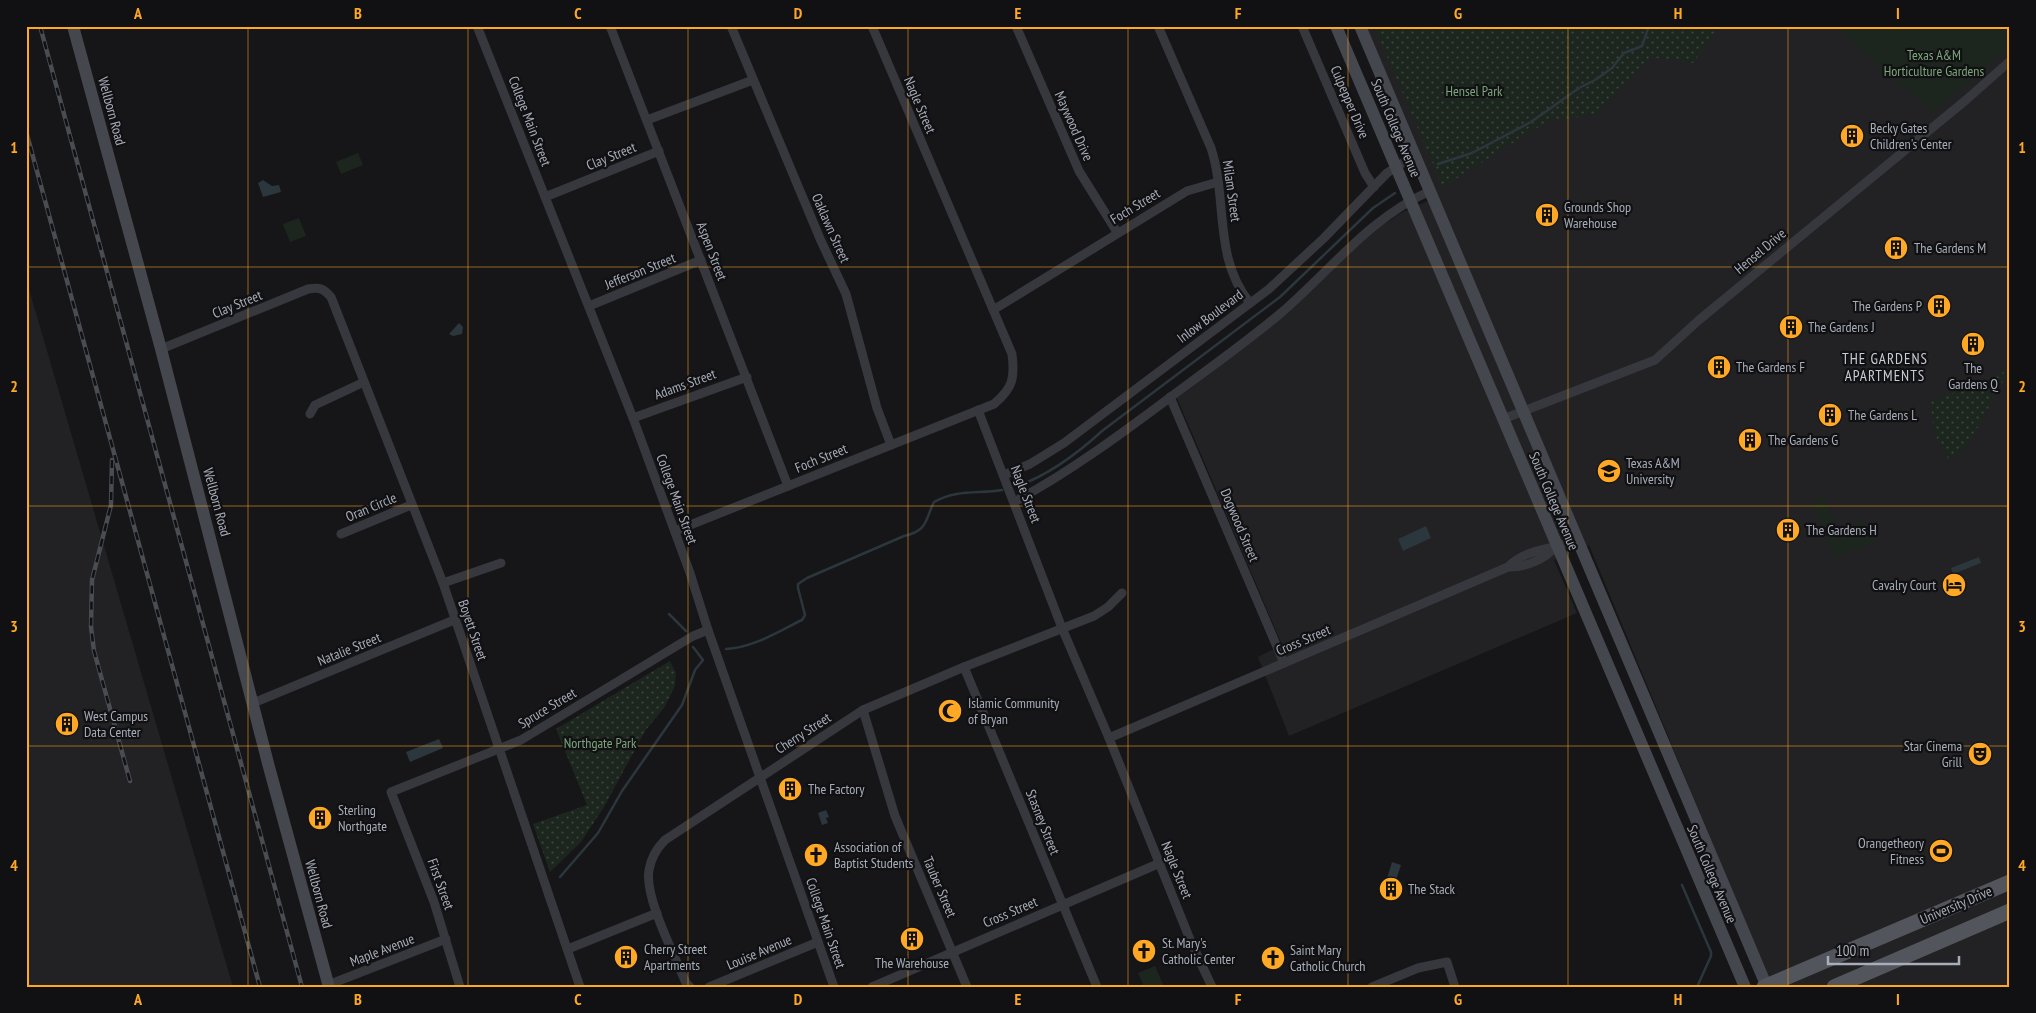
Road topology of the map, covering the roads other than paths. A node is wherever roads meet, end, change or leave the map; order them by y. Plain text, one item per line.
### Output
1 (73, 26) edge
2 (478, 26) edge
3 (610, 26) edge
4 (731, 26) edge
5 (872, 26) edge
6 (1016, 26) edge
7 (1158, 26) edge
8 (1302, 26) edge
9 (1336, 26) edge
10 (1360, 26) edge
11 (2010, 61) edge
12 (753, 80) junction
13 (647, 120) junction
14 (659, 151) junction
15 (1415, 155) junction
16 (1396, 166) junction
17 (1218, 182) junction
18 (1374, 187) junction
19 (1430, 191) junction
20 (545, 197) junction
21 (1411, 199) junction
22 (1117, 232) junction
23 (701, 260) junction
24 (324, 288) joint
25 (1476, 299) junction
26 (1250, 303) junction
27 (589, 306) junction
28 (1456, 308) junction
29 (993, 310) junction
30 (161, 349) junction
31 (746, 377) junction
32 (364, 382) junction
33 (1170, 397) junction
34 (978, 410) junction
35 (1523, 411) junction
36 (310, 414) dead end
37 (633, 418) junction
38 (1503, 419) junction
39 (891, 445) junction
40 (1004, 475) junction
41 (788, 486) junction
42 (1014, 502) junction
43 (411, 505) junction
44 (675, 531) junction
45 (342, 534) dead end
46 (1578, 538) junction
47 (1556, 546) junction
48 (501, 563) dead end
49 (443, 583) junction
50 (1122, 593) dead end
51 (454, 620) junction
52 (1062, 628) junction
53 (708, 630) junction
54 (1284, 663) junction
55 (964, 668) junction
56 (254, 703) junction
57 (863, 710) junction
58 (1109, 738) junction
59 (1662, 740) junction
60 (1642, 748) junction
61 (499, 749) junction
62 (760, 778) junction
63 (392, 792) joint
64 (1160, 863) junction
65 (2010, 882) edge
66 (1062, 905) junction
67 (2010, 911) edge
68 (657, 913) junction
69 (446, 939) junction
70 (818, 942) junction
71 (568, 949) junction
72 (953, 952) junction
73 (328, 986) edge
74 (1766, 986) edge
75 (460, 987) edge
76 (580, 987) edge
77 (690, 987) edge
78 (710, 987) edge
79 (834, 987) edge
80 (872, 987) edge
81 (968, 987) edge
82 (1097, 987) edge
83 (1212, 987) edge
84 (1372, 987) edge
85 (1455, 987) edge
86 (1745, 987) edge
87 (1834, 987) edge

1 - 30 main road, Wellborn Road
2 - 20 street, College Main Street
3 - 13 street, Aspen Street
4 - 12 street, Oaklawn Street
5 - 29 street, Nagle Street
6 - 22 street, Maywood Drive
7 - 17 street, Milam Street
8 - 18 street, Culpepper Drive
9 - 16 main road, South College Avenue
10 - 15 main road, South College Avenue
11 - 35 street, Hensel Drive
12 - 13 street
12 - 39 street, Oaklawn Street
13 - 14 street, Aspen Street
14 - 20 street, Clay Street
14 - 23 street, Aspen Street
15 - 16 street, Inlow Boulevard
15 - 19 main road, South College Avenue
16 - 18 street, Inlow Boulevard
16 - 21 main road, South College Avenue
17 - 22 street, Foch Street
17 - 26 street, Milam Street
18 - 26 street, Inlow Boulevard
19 - 21 street
19 - 25 main road, South College Avenue
20 - 27 street, College Main Street
21 - 28 main road, South College Avenue
21 - 33 street
22 - 29 street, Foch Street
23 - 27 street, Jefferson Street
23 - 31 street, Aspen Street
24 - 30 street, Clay Street
24 - 32 street, Boyett Street
25 - 28 main road
25 - 35 main road, South College Avenue
26 - 40 street, Inlow Boulevard
27 - 37 street, College Main Street
28 - 38 main road, South College Avenue
29 - 34 street, Nagle Street
30 - 56 main road, Wellborn Road
31 - 37 street, Adams Street
31 - 41 street, Aspen Street
32 - 36 street
32 - 43 street, Boyett Street
33 - 42 street
33 - 54 street, Dogwood Street
34 - 39 street, Foch Street
34 - 40 street, Nagle Street
35 - 38 street, Hensel Drive
35 - 46 main road, South College Avenue
37 - 44 street, College Main Street
38 - 47 main road, South College Avenue
39 - 41 street, Foch Street
40 - 42 street, Nagle Street
41 - 44 street, Foch Street
42 - 52 street, Nagle Street
43 - 45 street, Oran Circle
43 - 49 street, Boyett Street
44 - 53 street, College Main Street
46 - 47 street, Cross Street
46 - 59 main road, South College Avenue
47 - 54 street, Cross Street
47 - 60 main road, South College Avenue
48 - 49 street
49 - 51 street, Boyett Street
50 - 52 street, Cherry Street
51 - 56 street, Natalie Street
51 - 61 street, Boyett Street
52 - 55 street, Cherry Street
52 - 58 street, Nagle Street
53 - 61 street, Spruce Street
53 - 62 street, College Main Street
54 - 58 street, Cross Street
55 - 57 street, Cherry Street
55 - 66 street, Stasney Street
56 - 73 main road, Wellborn Road
57 - 62 street, Cherry Street
57 - 72 street, Tauber Street
58 - 64 street, Nagle Street
59 - 60 main road
59 - 74 main road, South College Avenue
60 - 86 main road, South College Avenue
61 - 63 street, Spruce Street
61 - 71 street, Boyett Street
62 - 68 street, Cherry Street
62 - 70 street, College Main Street
63 - 69 street, First Street
64 - 66 street, Cross Street
64 - 83 street, Nagle Street
65 - 74 main road, University Drive
66 - 72 street, Cross Street
66 - 82 street, Stasney Street
67 - 87 main road, University Drive
68 - 71 street
68 - 77 street, Cherry Street
69 - 73 street, Maple Avenue
69 - 75 street, First Street
70 - 78 street, Louise Avenue
70 - 79 street, College Main Street
71 - 76 street, Boyett Street
72 - 80 street, Cross Street
72 - 81 street, Tauber Street
84 - 85 street

